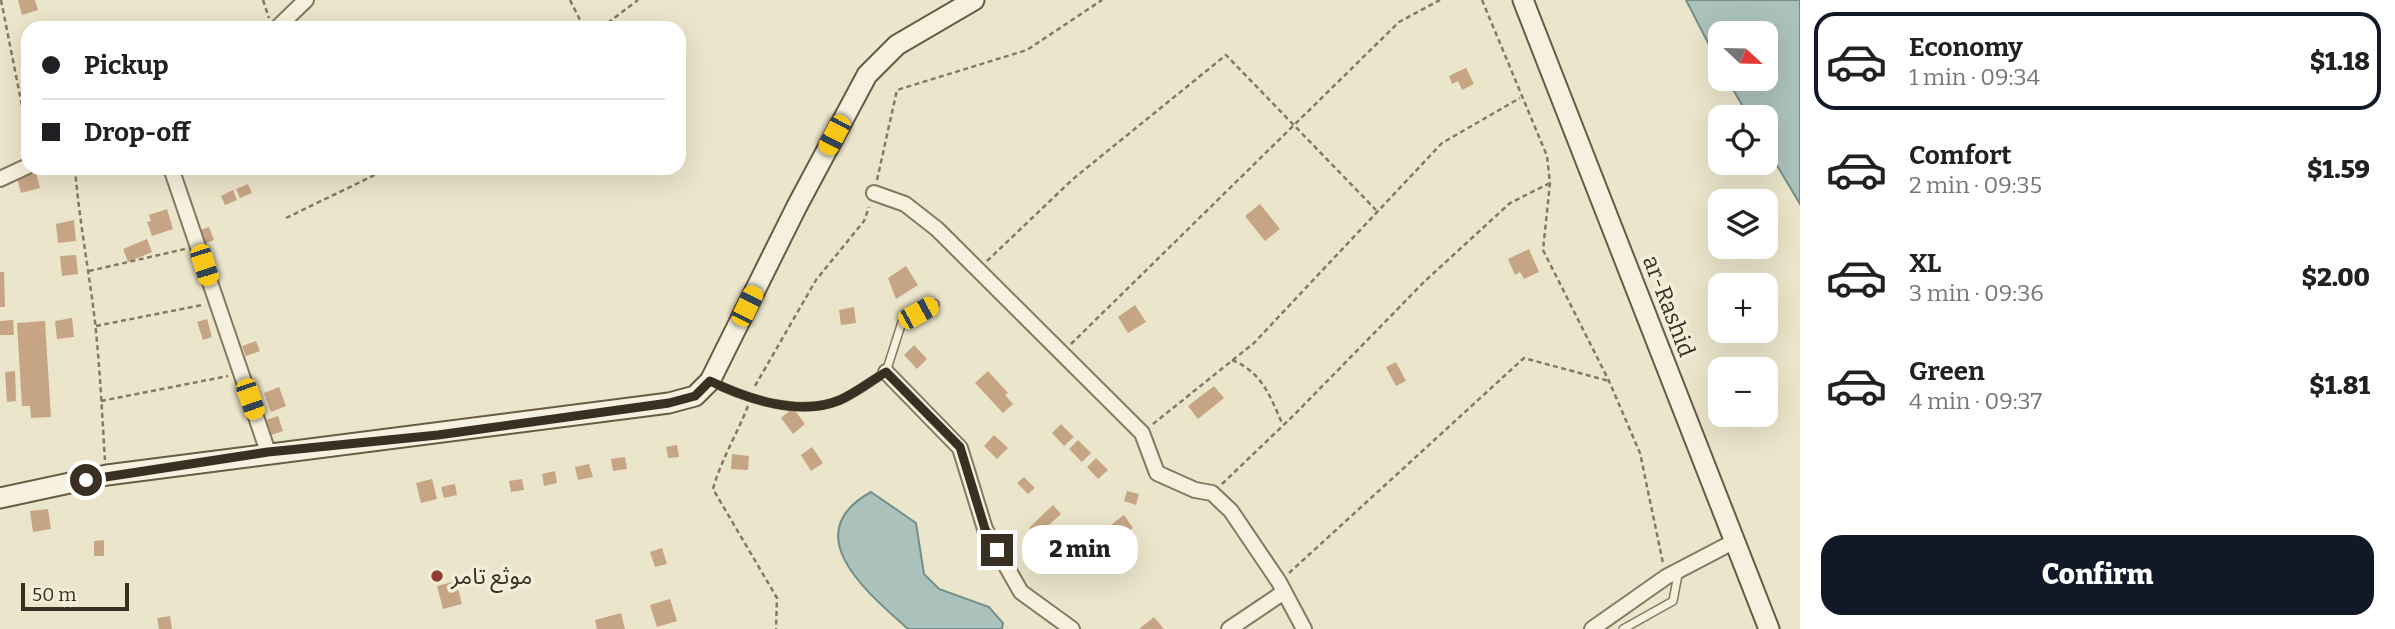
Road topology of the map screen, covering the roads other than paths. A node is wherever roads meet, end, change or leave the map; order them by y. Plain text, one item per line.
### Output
1 (306, 0) edge
2 (974, 0) edge
3 (1523, 0) edge
4 (282, 21) edge
5 (21, 169) edge
6 (173, 175) edge
7 (0, 179) edge
8 (874, 193) road end
9 (935, 304) dead end
10 (886, 372) junction
11 (710, 381) junction
12 (268, 452) junction
13 (0, 498) edge
14 (1735, 541) junction
15 (1679, 569) junction
16 (1282, 587) junction
17 (1072, 629) edge
18 (1229, 629) edge
19 (1304, 629) edge
20 (1592, 629) edge
21 (1623, 629) edge
22 (1769, 629) edge

1 - 4 street
2 - 11 street
3 - 14 street, ar-Rashid
5 - 7 street
6 - 12 street
8 - 16 street
9 - 10 lane
10 - 11 lane
10 - 17 street
11 - 12 street
12 - 13 street
14 - 15 street
14 - 22 street, ar-Rashid
15 - 20 street
15 - 21 lane
16 - 18 street
16 - 19 street

